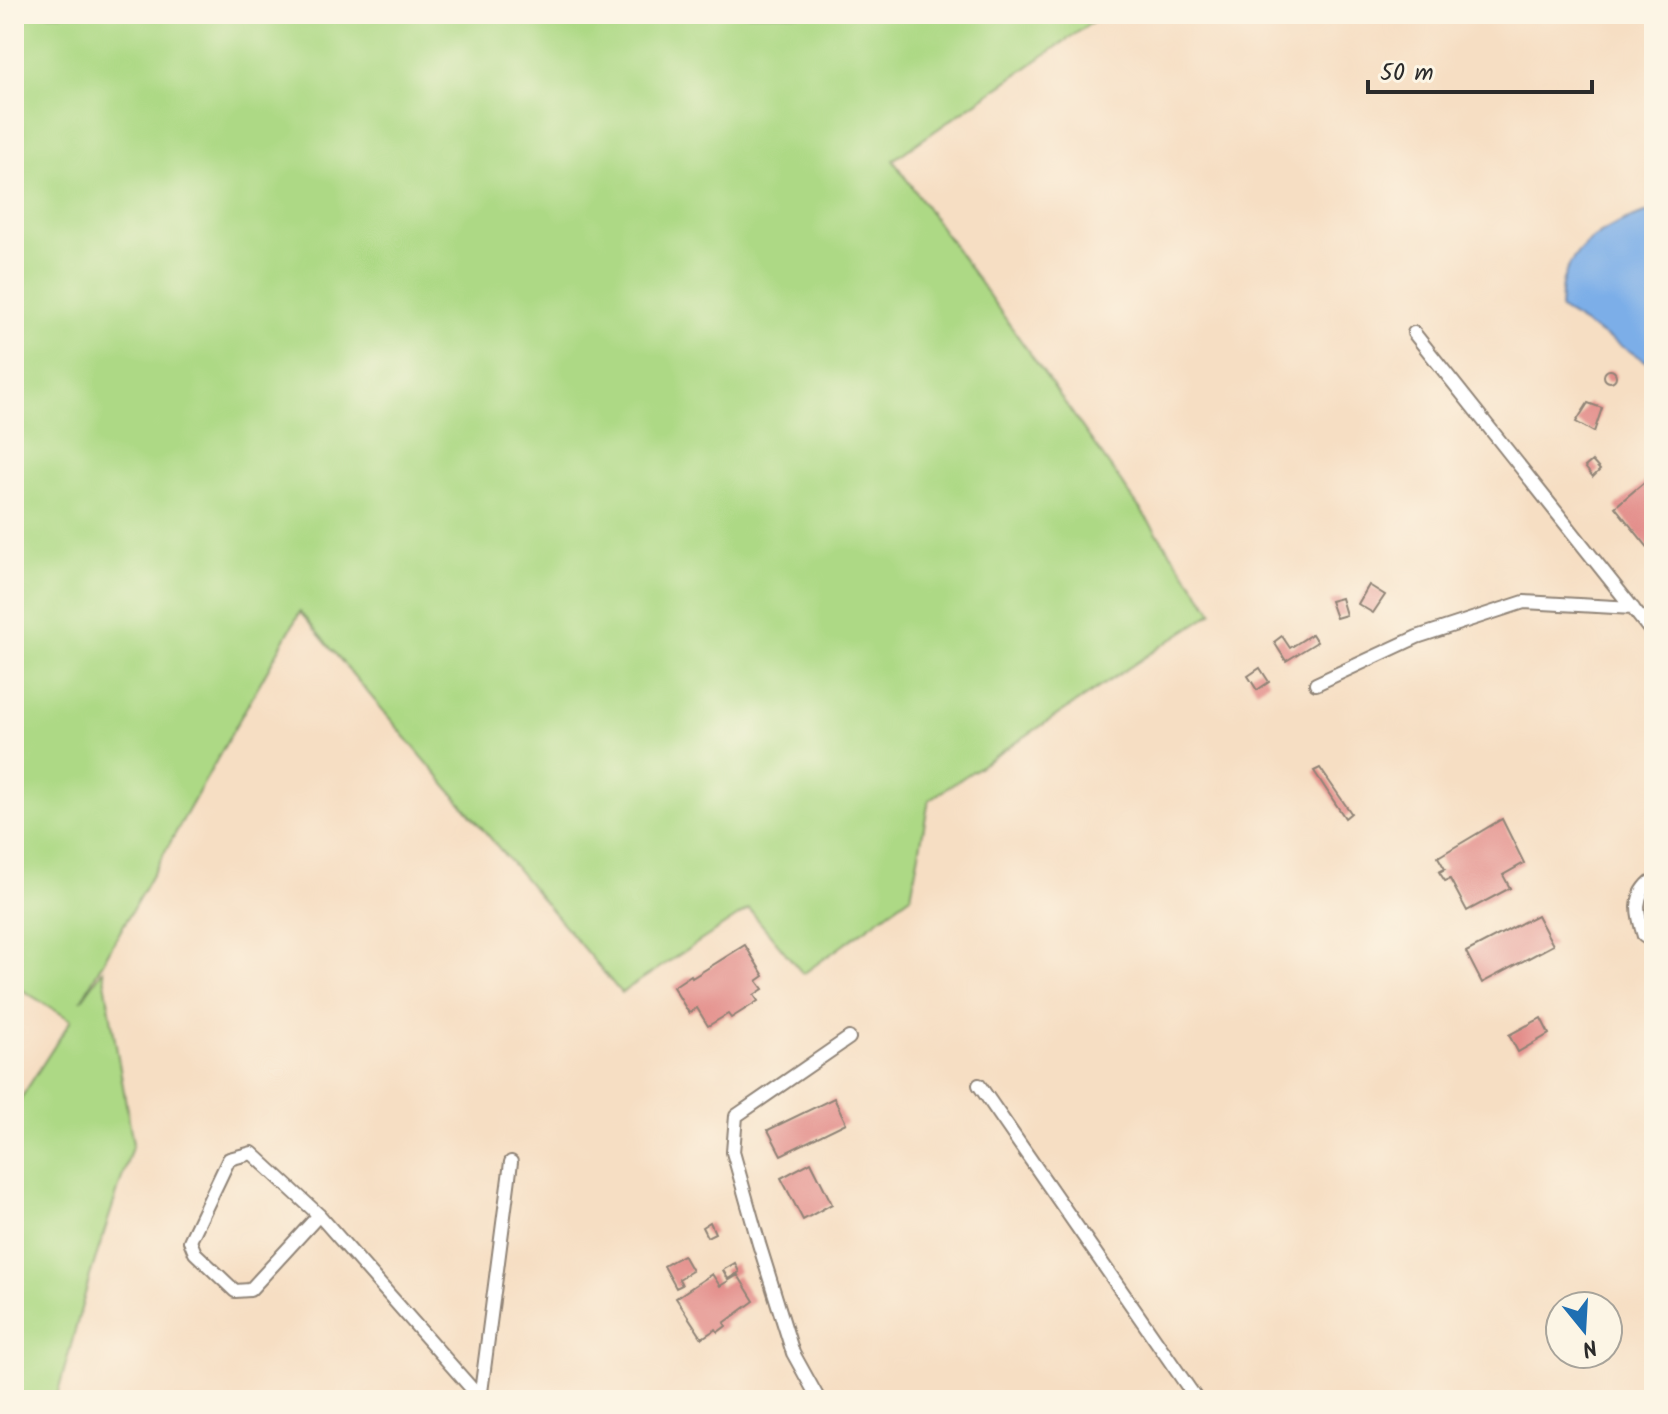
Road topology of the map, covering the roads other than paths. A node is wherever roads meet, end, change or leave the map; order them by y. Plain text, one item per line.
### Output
1 (1414, 333) dead end
2 (1633, 608) junction
3 (1654, 635) edge
4 (1316, 684) dead end
5 (1654, 879) edge
6 (1654, 942) edge
7 (849, 1038) dead end
8 (979, 1085) dead end
9 (511, 1162) dead end
10 (319, 1215) junction
11 (480, 1399) edge
12 (819, 1400) edge
13 (1197, 1400) edge

1 - 2 lane
2 - 3 lane
2 - 4 lane
5 - 6 lane
7 - 12 lane
8 - 13 lane
9 - 11 lane
10 - 10 lane
10 - 11 lane

